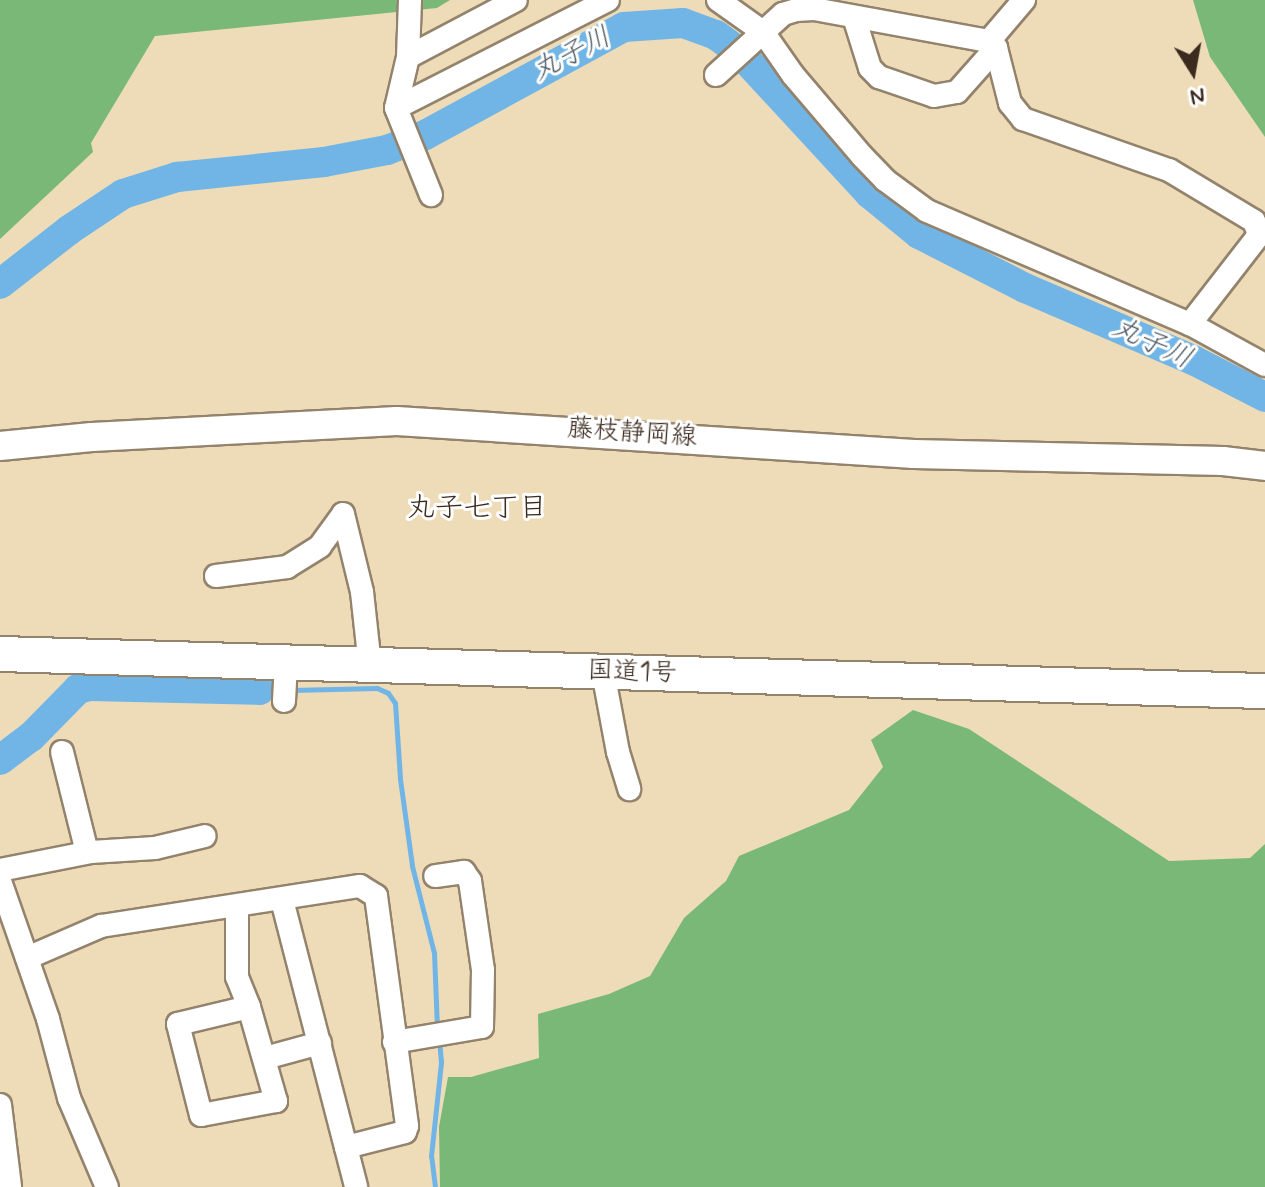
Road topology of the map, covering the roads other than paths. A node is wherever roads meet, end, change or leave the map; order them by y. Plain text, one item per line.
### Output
1 (410, 0) edge
2 (516, 0) edge
3 (608, 0) edge
4 (718, 0) edge
5 (1024, 0) edge
6 (795, 5) edge
7 (854, 17) junction
8 (761, 34) junction
9 (992, 44) junction
10 (408, 57) junction
11 (720, 71) dead end
12 (396, 110) junction
13 (431, 195) dead end
14 (1190, 324) junction
15 (1265, 365) edge
16 (0, 446) edge
17 (1265, 466) edge
18 (216, 576) dead end
19 (0, 654) edge
20 (370, 666) junction
21 (603, 672) junction
22 (1265, 691) edge
23 (62, 752) dead end
24 (629, 789) dead end
25 (205, 836) dead end
26 (87, 852) junction
27 (0, 870) edge
28 (435, 876) dead end
29 (0, 881) edge
30 (282, 900) junction
31 (237, 907) junction
32 (5, 908) edge
33 (27, 958) junction
34 (249, 1007) junction
35 (394, 1042) junction
36 (320, 1043) junction
37 (265, 1058) junction
38 (0, 1105) edge
39 (346, 1147) junction
40 (10, 1187) edge
41 (107, 1187) edge
42 (356, 1187) edge

1 - 10 street
2 - 10 street
3 - 12 street
4 - 8 street
5 - 9 street
6 - 7 street
6 - 8 street
7 - 9 street
7 - 9 street
8 - 11 street
8 - 14 street
9 - 14 street
10 - 12 street
12 - 13 street
14 - 15 street
16 - 17 main road, 藤枝静岡線
18 - 20 street
19 - 20 highway, 国道1号
20 - 21 highway, 国道1号
21 - 22 highway, 国道1号
21 - 24 street
23 - 26 street
25 - 26 street
26 - 27 street
28 - 35 street
29 - 32 street
30 - 31 street
30 - 35 street
30 - 36 street
31 - 33 street
31 - 34 street
32 - 33 street
33 - 41 street
34 - 37 street
34 - 37 street
35 - 39 street
36 - 37 street
36 - 39 street
38 - 40 street
39 - 42 street

